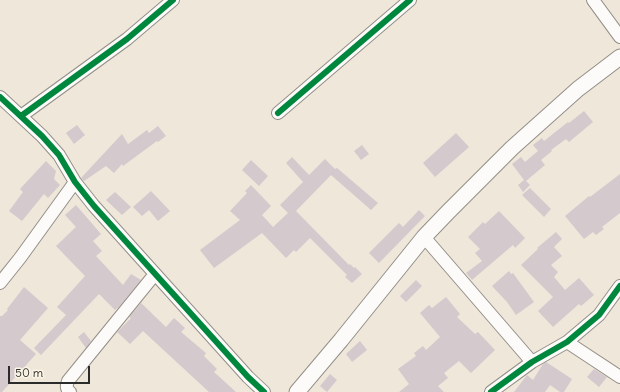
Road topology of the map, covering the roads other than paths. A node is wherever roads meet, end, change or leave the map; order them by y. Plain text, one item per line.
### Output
1 (173, 0) edge
2 (410, 0) edge
3 (593, 0) edge
4 (620, 37) edge
5 (620, 57) edge
6 (0, 97) edge
7 (278, 112) dead end
8 (21, 116) junction
9 (75, 182) junction
10 (424, 237) junction
11 (155, 274) junction
12 (0, 283) edge
13 (620, 286) edge
14 (567, 342) junction
15 (532, 362) junction
16 (620, 377) edge
17 (70, 392) edge
18 (264, 392) edge
19 (297, 392) edge
20 (491, 392) edge

1 - 8 street
2 - 7 street
3 - 4 street
5 - 10 main road
6 - 8 street
8 - 9 street
9 - 11 street
9 - 12 street
10 - 15 street
10 - 19 main road
11 - 17 street
11 - 18 street
13 - 14 street
14 - 15 street
14 - 16 street
15 - 20 street

